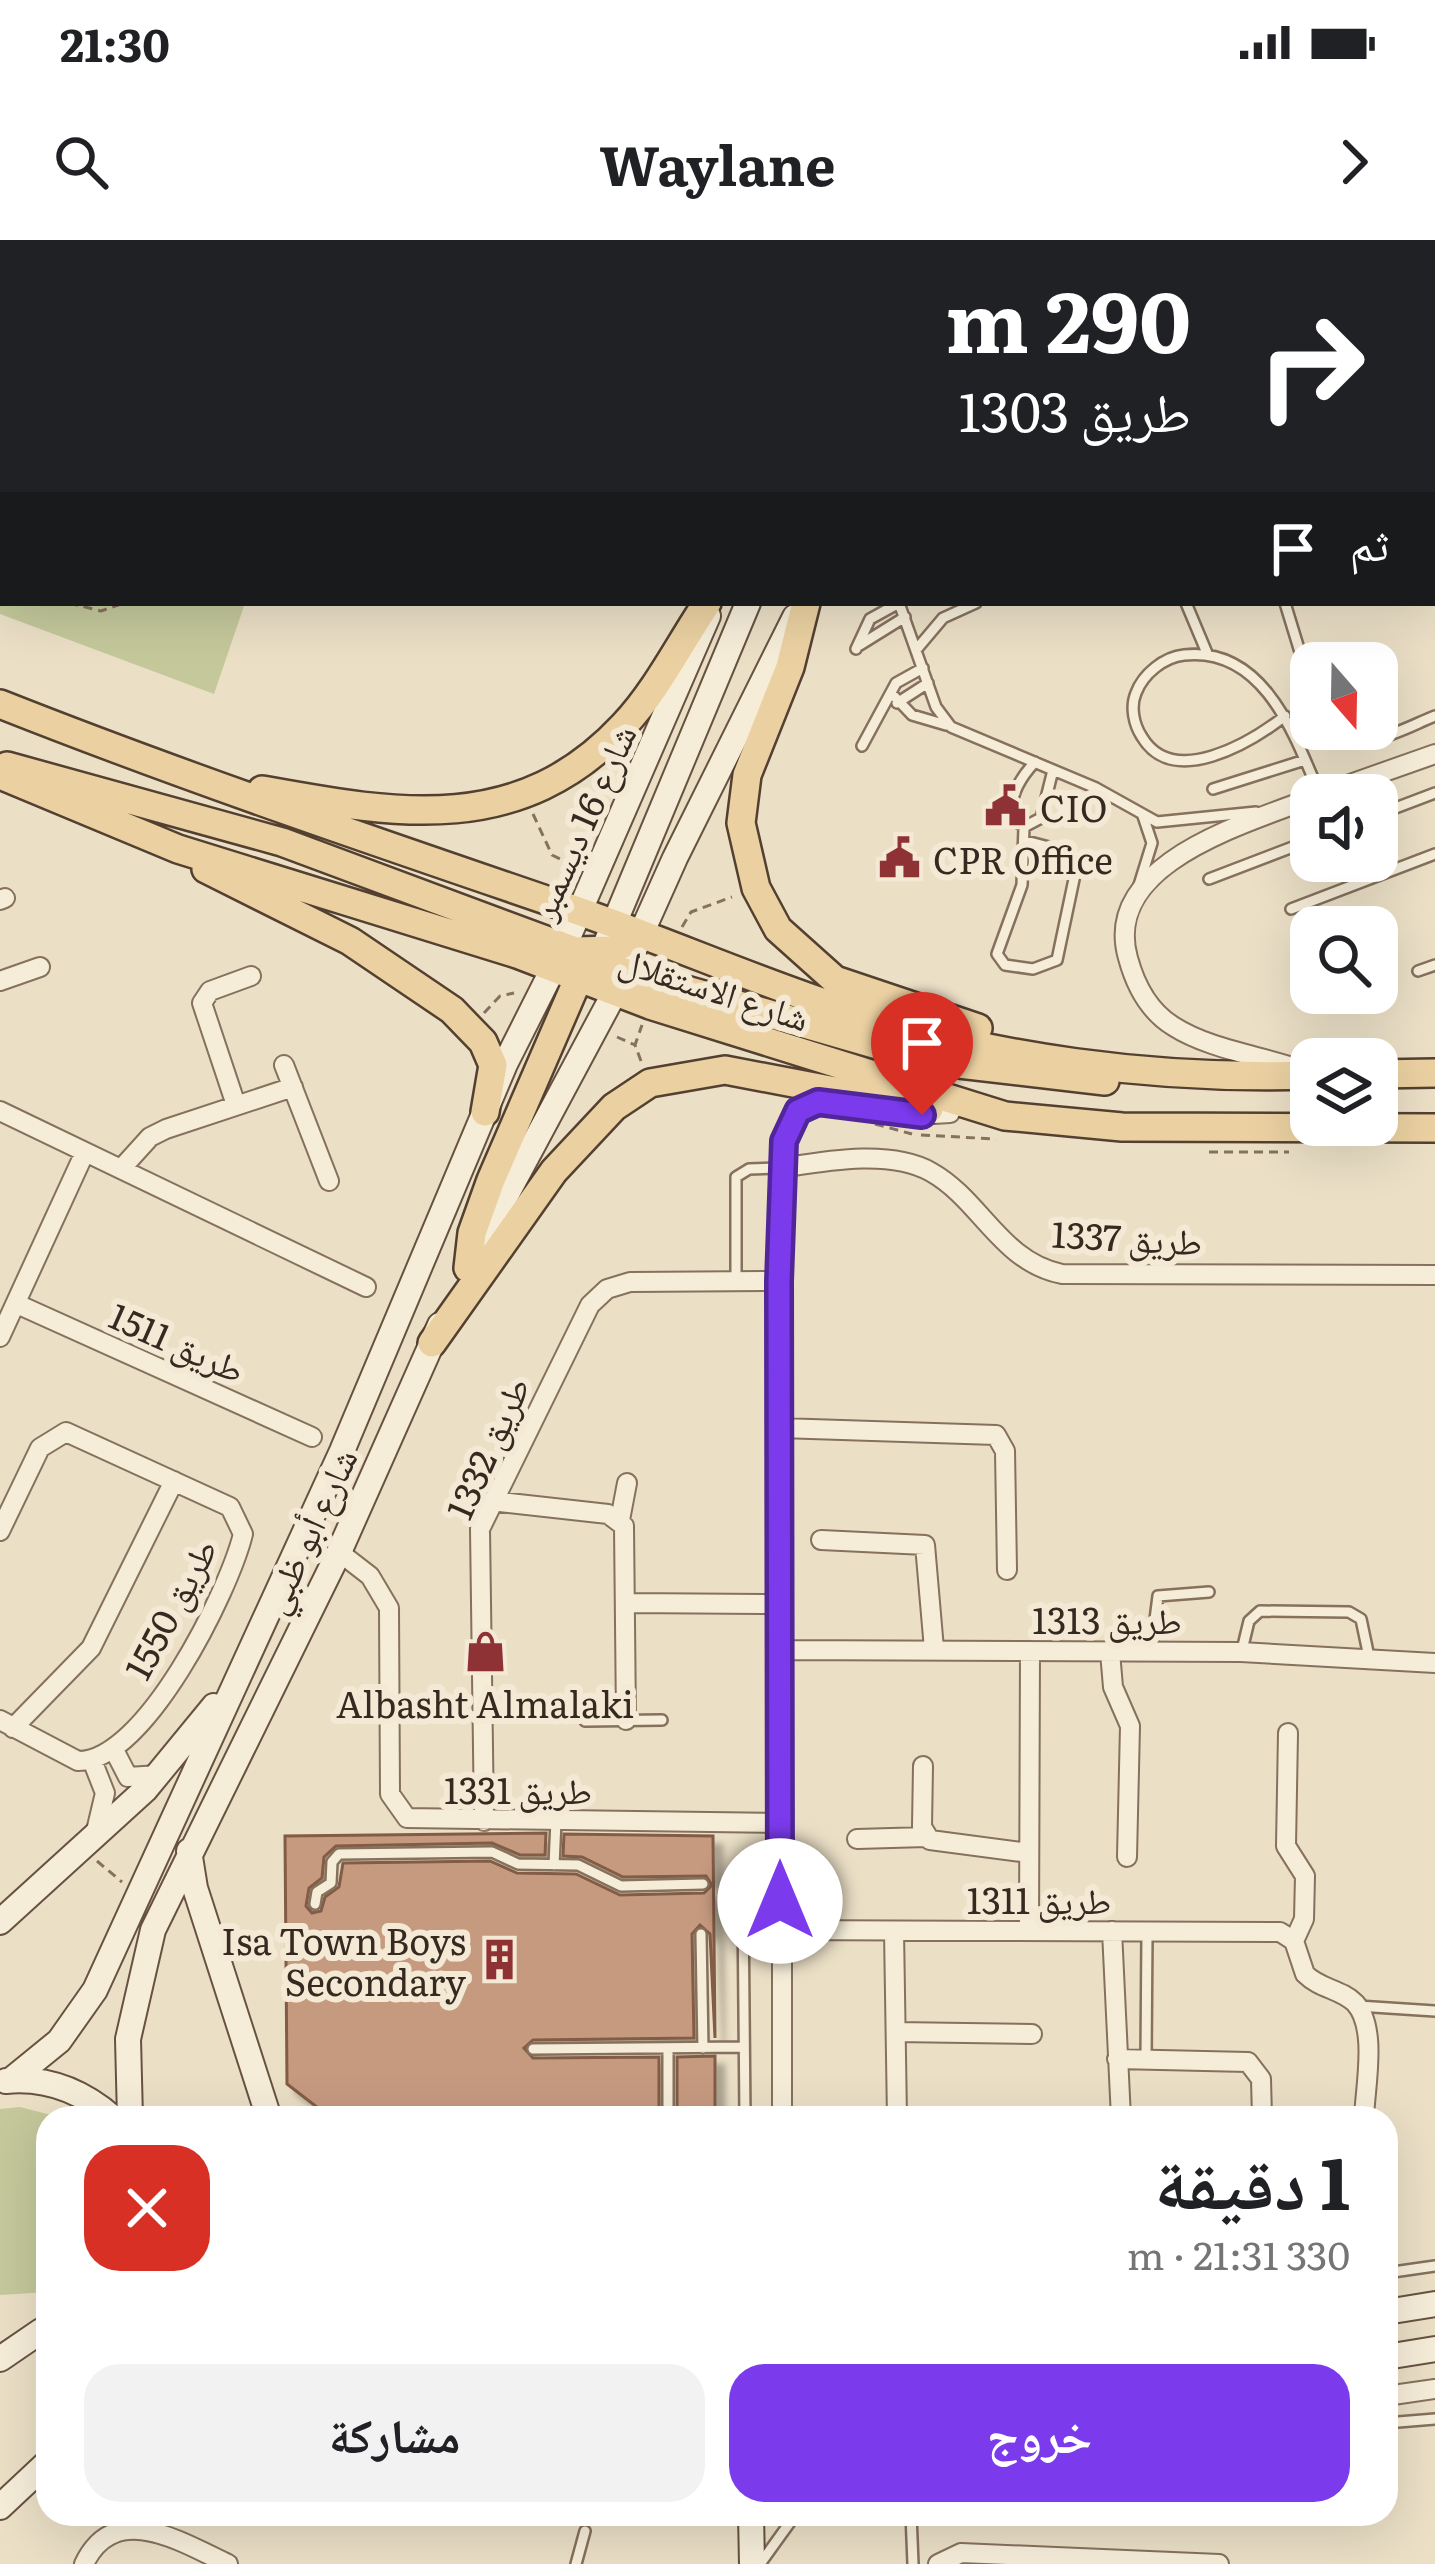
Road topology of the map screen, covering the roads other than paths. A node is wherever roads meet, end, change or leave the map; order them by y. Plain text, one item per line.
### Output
1 (709, 606) edge
2 (710, 606) edge
3 (747, 606) edge
4 (803, 606) edge
5 (803, 606) edge
6 (894, 606) edge
7 (900, 606) edge
8 (969, 606) edge
9 (1187, 606) edge
10 (1286, 606) edge
11 (905, 617) junction
12 (1297, 642) edge
13 (916, 650) junction
14 (1207, 653) junction
15 (922, 668) junction
16 (928, 683) junction
17 (890, 692) junction
18 (897, 703) junction
19 (0, 704) edge
20 (1285, 716) junction
21 (1435, 716) edge
22 (951, 727) junction
23 (1398, 728) edge
24 (862, 746) dead end
25 (1435, 754) edge
26 (1305, 760) junction
27 (1035, 763) junction
28 (0, 764) edge
29 (1053, 770) junction
30 (1310, 774) edge
31 (1379, 774) edge
32 (0, 775) edge
33 (200, 783) junction
34 (1213, 789) dead end
35 (1435, 793) edge
36 (1290, 806) joint
37 (1398, 807) edge
38 (1143, 816) junction
39 (1024, 827) junction
40 (1026, 841) junction
41 (1290, 848) edge
42 (178, 849) junction
43 (1435, 854) edge
44 (1209, 879) dead end
45 (1137, 891) junction
46 (1299, 906) edge
47 (580, 912) junction
48 (612, 924) junction
49 (640, 934) junction
50 (1435, 964) edge
51 (40, 967) dead end
52 (589, 967) junction
53 (1418, 971) dead end
54 (251, 976) dead end
55 (0, 981) edge
56 (1079, 1060) junction
57 (505, 1064) joint
58 (284, 1065) dead end
59 (1290, 1067) edge
60 (1435, 1073) edge
61 (1162, 1074) junction
62 (1290, 1074) edge
63 (1398, 1074) edge
64 (292, 1087) junction
65 (236, 1105) junction
66 (0, 1111) edge
67 (485, 1112) junction
68 (950, 1113) junction
69 (1005, 1116) junction
70 (1435, 1128) edge
71 (85, 1152) junction
72 (782, 1168) junction
73 (122, 1169) junction
74 (329, 1181) dead end
75 (468, 1268) joint
76 (1435, 1275) edge
77 (736, 1281) junction
78 (779, 1281) junction
79 (366, 1287) dead end
80 (17, 1304) junction
81 (0, 1336) edge
82 (432, 1343) junction
83 (780, 1428) junction
84 (311, 1437) dead end
85 (174, 1480) junction
86 (627, 1483) dead end
87 (491, 1501) junction
88 (620, 1520) junction
89 (0, 1531) edge
90 (821, 1540) dead end
91 (339, 1552) junction
92 (1006, 1570) dead end
93 (1209, 1592) dead end
94 (626, 1603) junction
95 (779, 1604) junction
96 (934, 1649) junction
97 (779, 1650) junction
98 (1030, 1651) junction
99 (1110, 1652) junction
100 (1151, 1652) junction
101 (1241, 1652) junction
102 (1370, 1663) junction
103 (1435, 1663) edge
104 (238, 1676) junction
105 (585, 1720) dead end
106 (626, 1720) junction
107 (662, 1720) dead end
108 (6, 1724) edge
109 (1288, 1733) dead end
110 (113, 1748) junction
111 (92, 1760) junction
112 (923, 1766) dead end
113 (159, 1774) junction
114 (484, 1821) junction
115 (556, 1822) junction
116 (779, 1823) junction
117 (95, 1836) junction
118 (926, 1837) junction
119 (857, 1839) dead end
120 (189, 1849) junction
121 (1029, 1852) junction
122 (1127, 1857) dead end
123 (554, 1864) junction
124 (780, 1872) junction
125 (703, 1884) dead end
126 (316, 1904) dead end
127 (0, 1922) edge
128 (779, 1930) junction
129 (894, 1930) junction
130 (1029, 1931) junction
131 (1112, 1931) junction
132 (1147, 1932) junction
133 (701, 1934) dead end
134 (1294, 1941) junction
135 (1358, 2006) junction
136 (1435, 2011) edge
137 (896, 2032) junction
138 (1032, 2034) dead end
139 (668, 2048) junction
140 (703, 2048) junction
141 (744, 2048) junction
142 (533, 2049) dead end
143 (1117, 2059) junction
144 (1146, 2059) junction
145 (6, 2081) edge
146 (95, 2106) edge
147 (129, 2106) edge
148 (268, 2106) edge
149 (668, 2106) edge
150 (745, 2106) edge
151 (782, 2106) edge
152 (897, 2106) edge
153 (1120, 2106) edge
154 (1262, 2106) edge
155 (1364, 2106) edge
156 (1435, 2266) edge
157 (1398, 2271) edge
158 (1435, 2304) edge
159 (1398, 2310) edge
160 (0, 2330) edge
161 (36, 2330) edge
162 (36, 2335) edge
163 (1435, 2349) edge
164 (1398, 2355) edge
165 (0, 2359) edge
166 (1435, 2390) edge
167 (1398, 2395) edge
168 (1435, 2419) edge
169 (1398, 2422) edge
170 (36, 2473) edge
171 (0, 2506) edge
172 (756, 2526) edge
173 (786, 2526) edge
174 (911, 2526) edge
175 (584, 2531) dead end
176 (1175, 2563) edge
177 (84, 2564) edge
178 (228, 2564) edge
179 (576, 2564) edge
180 (756, 2564) edge
181 (913, 2564) edge
182 (938, 2564) edge
183 (1219, 2564) edge

1 - 33 main road
2 - 47 main road, شارع 16 ديسمبر
3 - 48 main road, شارع 16 ديسمبر
4 - 49 main road
5 - 56 main road
6 - 11 lane
7 - 11 lane
8 - 13 lane
9 - 14 lane
10 - 12 lane
11 - 13 lane
13 - 15 lane
14 - 20 lane
14 - 20 lane
15 - 16 lane
15 - 17 lane
16 - 18 lane
16 - 22 lane
17 - 18 lane
17 - 24 lane
18 - 22 lane
19 - 33 main road, شارع الاستقلال
20 - 26 lane
21 - 23 lane
22 - 27 lane
25 - 31 street
26 - 30 lane
26 - 34 lane
27 - 29 lane
27 - 39 lane
28 - 52 main road
29 - 38 lane
29 - 39 lane
32 - 42 main road, شارع الاستقلال
33 - 47 main road, شارع الاستقلال
35 - 37 lane
36 - 38 lane
36 - 45 street
38 - 45 lane
39 - 40 lane
40 - 40 lane
41 - 44 lane
42 - 52 main road, شارع الاستقلال
42 - 67 main road
43 - 46 lane
45 - 59 street
47 - 48 main road, شارع الاستقلال
47 - 52 main road
48 - 49 main road, شارع الاستقلال
48 - 52 main road, شارع 16 ديسمبر
49 - 52 main road
49 - 56 main road, شارع الاستقلال
50 - 53 lane
51 - 55 street
52 - 57 main road, شارع 16 ديسمبر
52 - 61 main road
52 - 69 main road, شارع الاستقلال
52 - 75 main road
54 - 65 street
56 - 61 main road, شارع الاستقلال
57 - 67 main road, شارع أبو ظبي
58 - 64 street
60 - 63 main road
61 - 62 main road, شارع الاستقلال
64 - 65 street
64 - 74 street
65 - 73 street
66 - 71 street
67 - 104 main road, شارع أبو ظبي
68 - 69 main road
68 - 72 street
68 - 82 main road
69 - 70 main road, شارع الاستقلال
71 - 73 street
71 - 80 street
72 - 76 street, طريق 1337
72 - 77 lane
72 - 78 street
73 - 79 street
75 - 82 main road, شارع أبو ظبي
77 - 78 street, طريق 1332
77 - 87 street, طريق 1332
78 - 83 street
80 - 81 street
80 - 84 street, طريق 1511
82 - 91 main road, شارع أبو ظبي
83 - 92 street
83 - 95 street
85 - 89 street, طريق 1550
85 - 108 street, طريق 1550
85 - 110 street, طريق 1550
86 - 88 street
87 - 88 street
87 - 114 street, طريق 1332
88 - 94 street
90 - 96 street
91 - 114 street, طريق 1331
91 - 120 main road, شارع أبو ظبي
93 - 100 lane
94 - 95 street
94 - 106 street
95 - 97 street
96 - 97 street, طريق 1313
96 - 98 street, طريق 1313
97 - 116 street
98 - 99 street, طريق 1313
98 - 121 street
99 - 100 street, طريق 1313
99 - 122 street
100 - 101 street, طريق 1313
101 - 102 street, طريق 1313
101 - 102 lane
102 - 103 street, طريق 1313
104 - 113 main road
104 - 145 main road, شارع أبو ظبي
105 - 106 lane
106 - 107 lane
108 - 111 street, طريق 1550
109 - 134 street
110 - 111 street, طريق 1550
110 - 113 street
111 - 117 street
112 - 118 street
113 - 117 main road
114 - 115 street, طريق 1331
115 - 116 street, طريق 1331
115 - 123 lane
116 - 124 street
117 - 127 main road
118 - 119 street
118 - 121 street
120 - 147 main road, شارع أبو ظبي
120 - 148 main road
121 - 130 street
123 - 125 lane
123 - 126 lane
124 - 128 street
124 - 141 lane
128 - 129 street, طريق 1311
128 - 151 street
129 - 130 street, طريق 1311
129 - 137 street
130 - 131 street, طريق 1311
131 - 132 street, طريق 1311
131 - 143 street
132 - 134 street, طريق 1311
132 - 144 lane
133 - 140 lane
134 - 135 street
135 - 136 lane
135 - 155 street
137 - 138 street
137 - 152 street
139 - 140 lane
139 - 142 lane
139 - 149 lane
140 - 141 lane
141 - 150 lane
143 - 144 street
143 - 153 street
144 - 154 street
145 - 146 main road
156 - 157 lane
158 - 159 main road
160 - 161 main road
162 - 165 main road
163 - 164 main road
166 - 167 street
168 - 169 lane
170 - 171 main road
172 - 180 main road
173 - 180 lane
174 - 181 lane
175 - 179 lane
176 - 182 street
176 - 183 street
177 - 178 street

